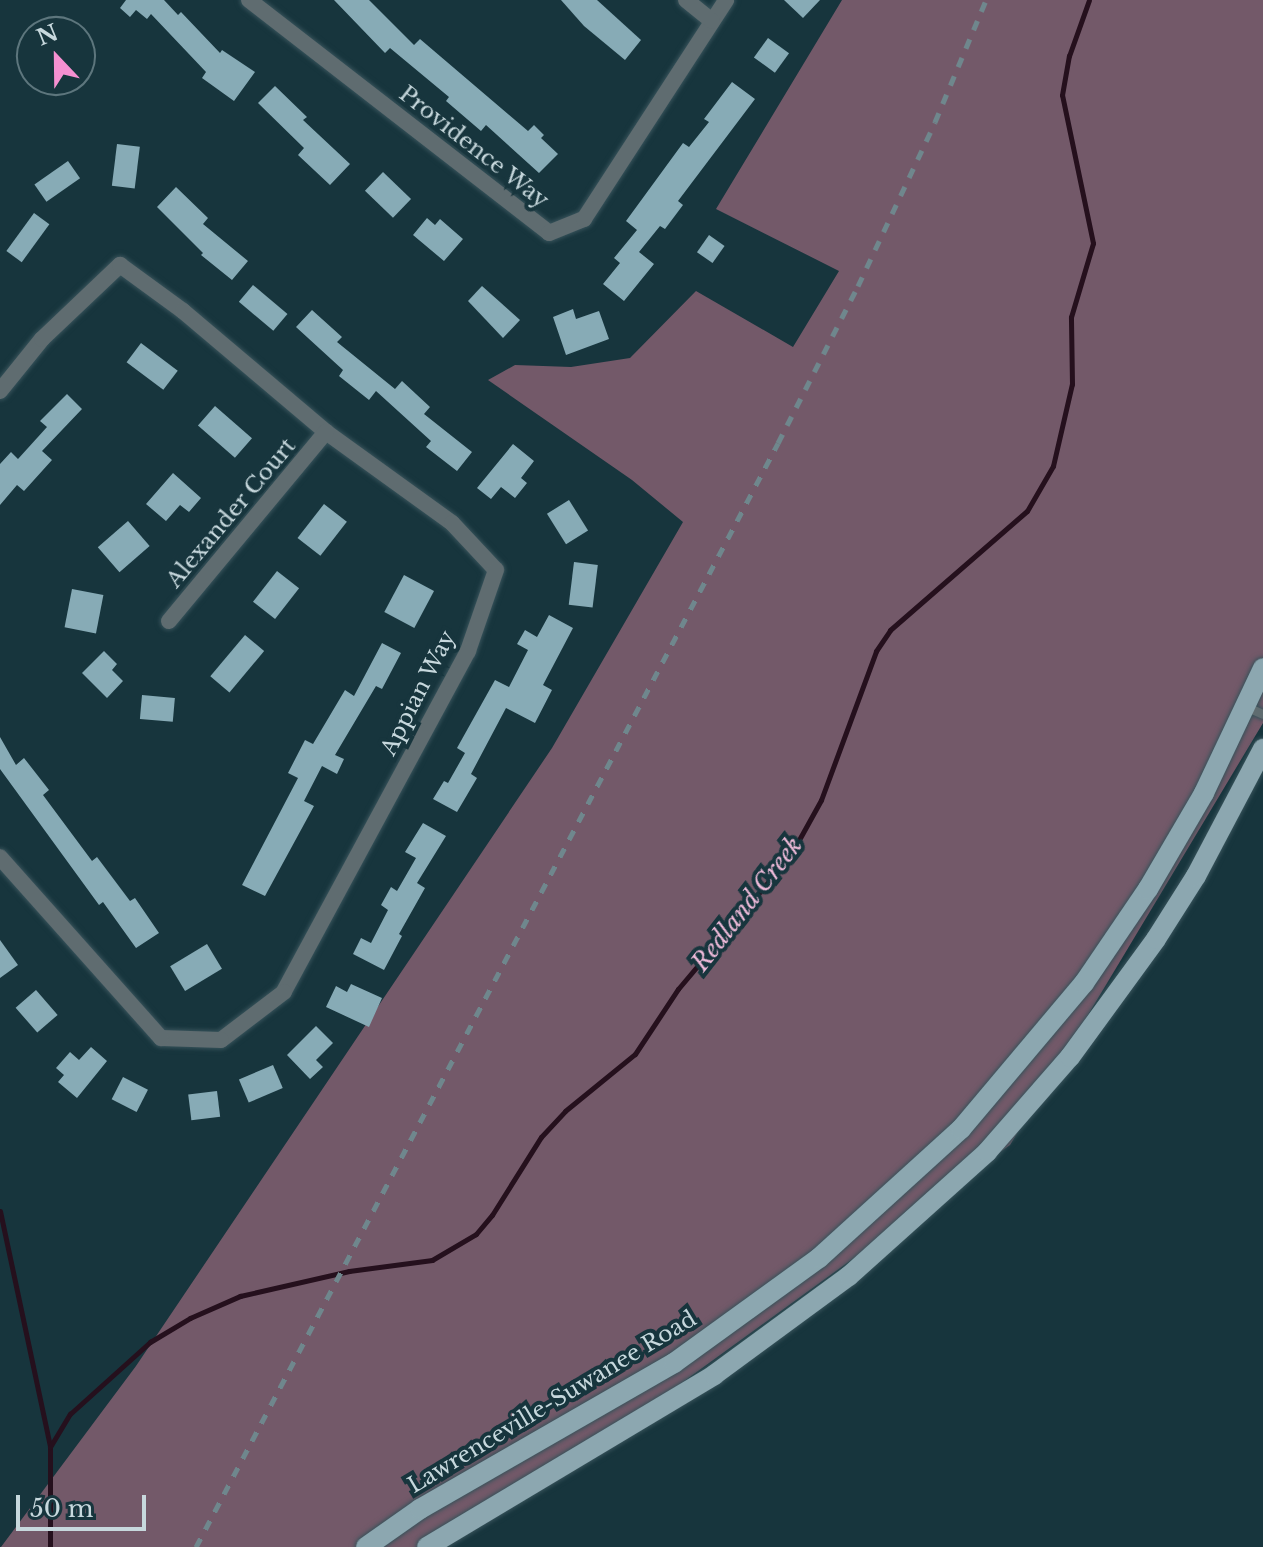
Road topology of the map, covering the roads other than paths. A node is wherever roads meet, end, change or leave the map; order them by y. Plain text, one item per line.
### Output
1 (249, 0) edge
2 (686, 0) edge
3 (726, 0) edge
4 (712, 21) junction
5 (0, 391) edge
6 (326, 432) junction
7 (169, 621) dead end
8 (1263, 668) edge
9 (1255, 710) edge
10 (1263, 749) edge
11 (0, 857) edge
12 (961, 1129) junction
13 (987, 1152) junction
14 (547, 1436) junction
15 (566, 1464) junction
16 (366, 1547) edge
17 (427, 1547) edge

1 - 4 street, Providence Way
2 - 4 street
3 - 4 street, Providence Way
5 - 6 street, Appian Way
6 - 7 street, Alexander Court
6 - 11 street, Appian Way
8 - 9 main road, Lawrenceville-Suwanee Road
9 - 12 main road, Lawrenceville-Suwanee Road
10 - 13 main road
12 - 13 main road
12 - 14 main road, Lawrenceville-Suwanee Road
13 - 15 main road
14 - 15 main road
14 - 16 main road, Lawrenceville-Suwanee Road
15 - 17 main road

